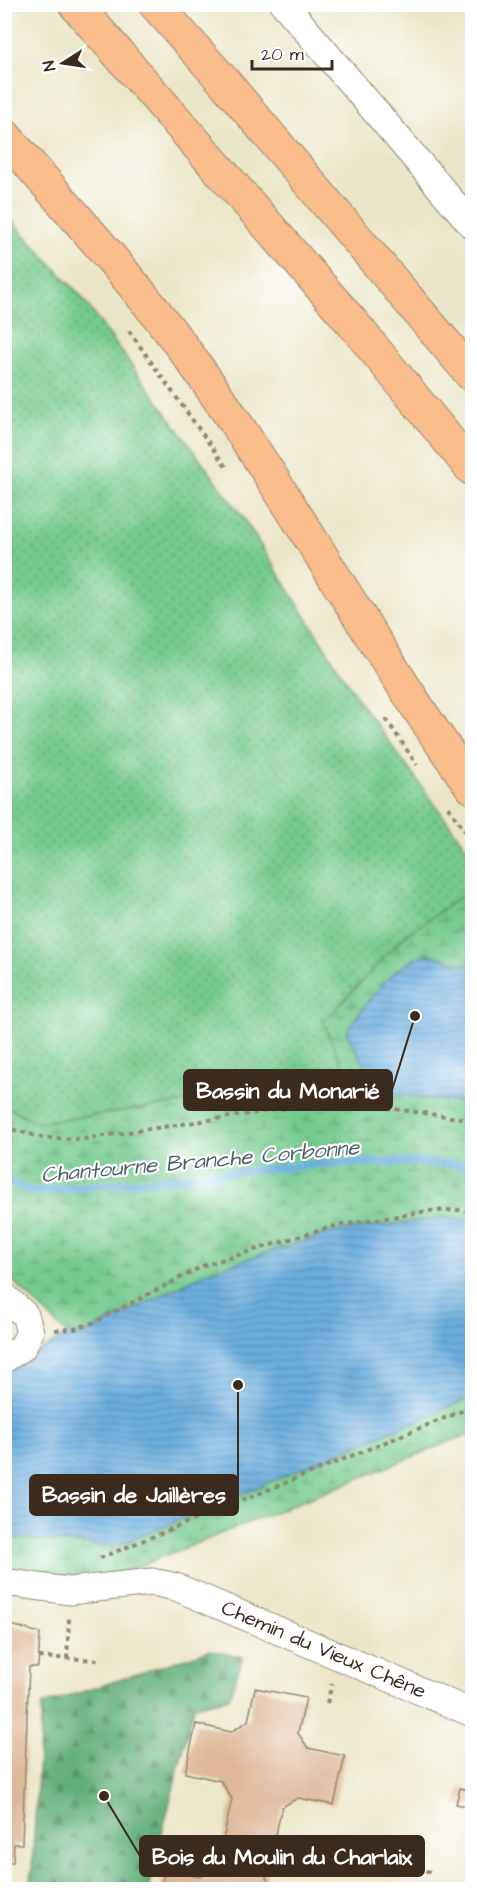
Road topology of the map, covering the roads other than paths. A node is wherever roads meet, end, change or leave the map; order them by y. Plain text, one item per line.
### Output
1 (75, 4) edge
2 (155, 4) edge
3 (284, 4) edge
4 (4, 135) edge
5 (472, 225) edge
6 (472, 375) edge
7 (472, 469) edge
8 (472, 787) edge
9 (4, 1296) edge
10 (4, 1359) edge
11 (4, 1582) edge
12 (472, 1713) edge

1 - 7 main road
2 - 6 main road
3 - 5 street
4 - 8 main road
9 - 10 street
11 - 12 street, Chemin du Vieux Chêne

